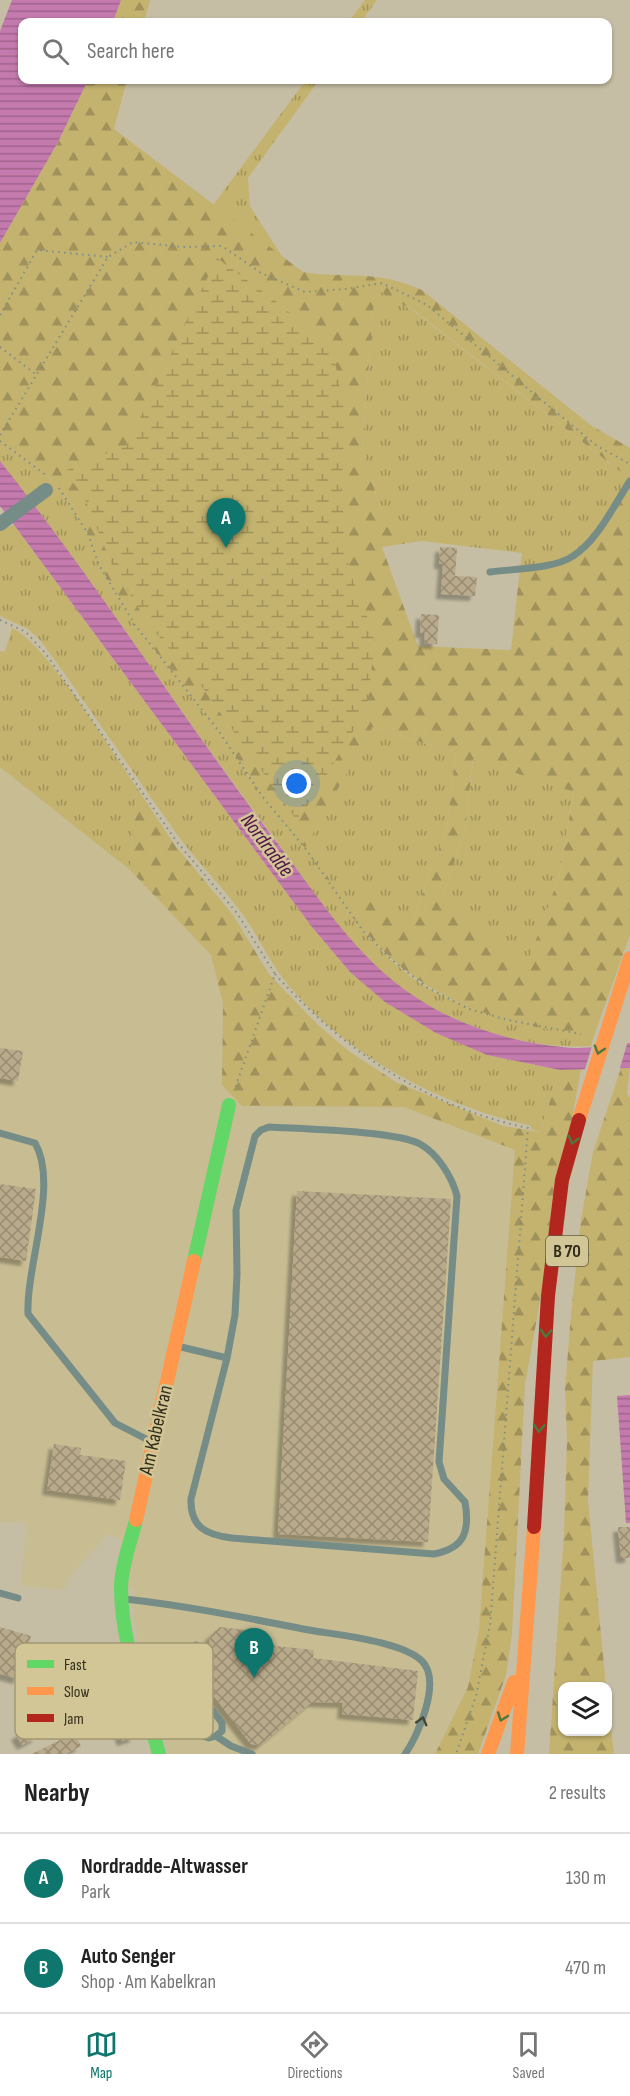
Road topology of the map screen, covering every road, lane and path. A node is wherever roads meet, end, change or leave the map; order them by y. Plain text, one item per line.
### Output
1 (108, 257) junction
2 (0, 315) edge
3 (0, 347) edge
4 (38, 376) junction
5 (0, 435) edge
6 (0, 441) edge
7 (630, 464) edge
8 (630, 481) edge
9 (47, 485) junction
10 (1, 523) edge
11 (490, 572) dead end
12 (0, 620) edge
13 (630, 958) edge
14 (275, 974) junction
15 (630, 1004) edge
16 (581, 1035) dead end
17 (603, 1090) dead end
18 (230, 1105) joint
19 (0, 1133) edge
20 (572, 1215) dead end
21 (175, 1346) junction
22 (226, 1358) junction
23 (153, 1443) junction
24 (545, 1570) dead end
25 (0, 1593) edge
26 (18, 1598) dead end
27 (122, 1599) junction
28 (127, 1643) edge
29 (527, 1643) junction
30 (213, 1711) edge
31 (216, 1736) junction
32 (213, 1737) edge
33 (155, 1739) edge
34 (159, 1754) edge
35 (252, 1754) edge
36 (405, 1754) edge
37 (456, 1754) edge
38 (488, 1754) edge
39 (517, 1754) edge

1 - 2 path
1 - 4 path
1 - 7 path
3 - 4 path
4 - 5 path
6 - 9 path
8 - 11 lane
9 - 10 street
9 - 16 path
12 - 14 path
13 -> 29 main road, B 70
14 - 18 path
14 - 37 path
15 - 17 main road
18 - 21 main road, Am Kabelkran
19 - 23 lane
20 - 24 main road, B 70
21 - 22 lane
21 - 23 main road, Am Kabelkran
22 - 22 lane
23 - 27 main road, Am Kabelkran
25 - 26 lane
27 - 28 main road, Am Kabelkran
36 -> 27 lane
29 -> 38 main road
29 - 39 main road, B 70
30 - 31 lane
31 - 32 lane
31 - 35 lane
33 - 34 main road, Am Kabelkran

